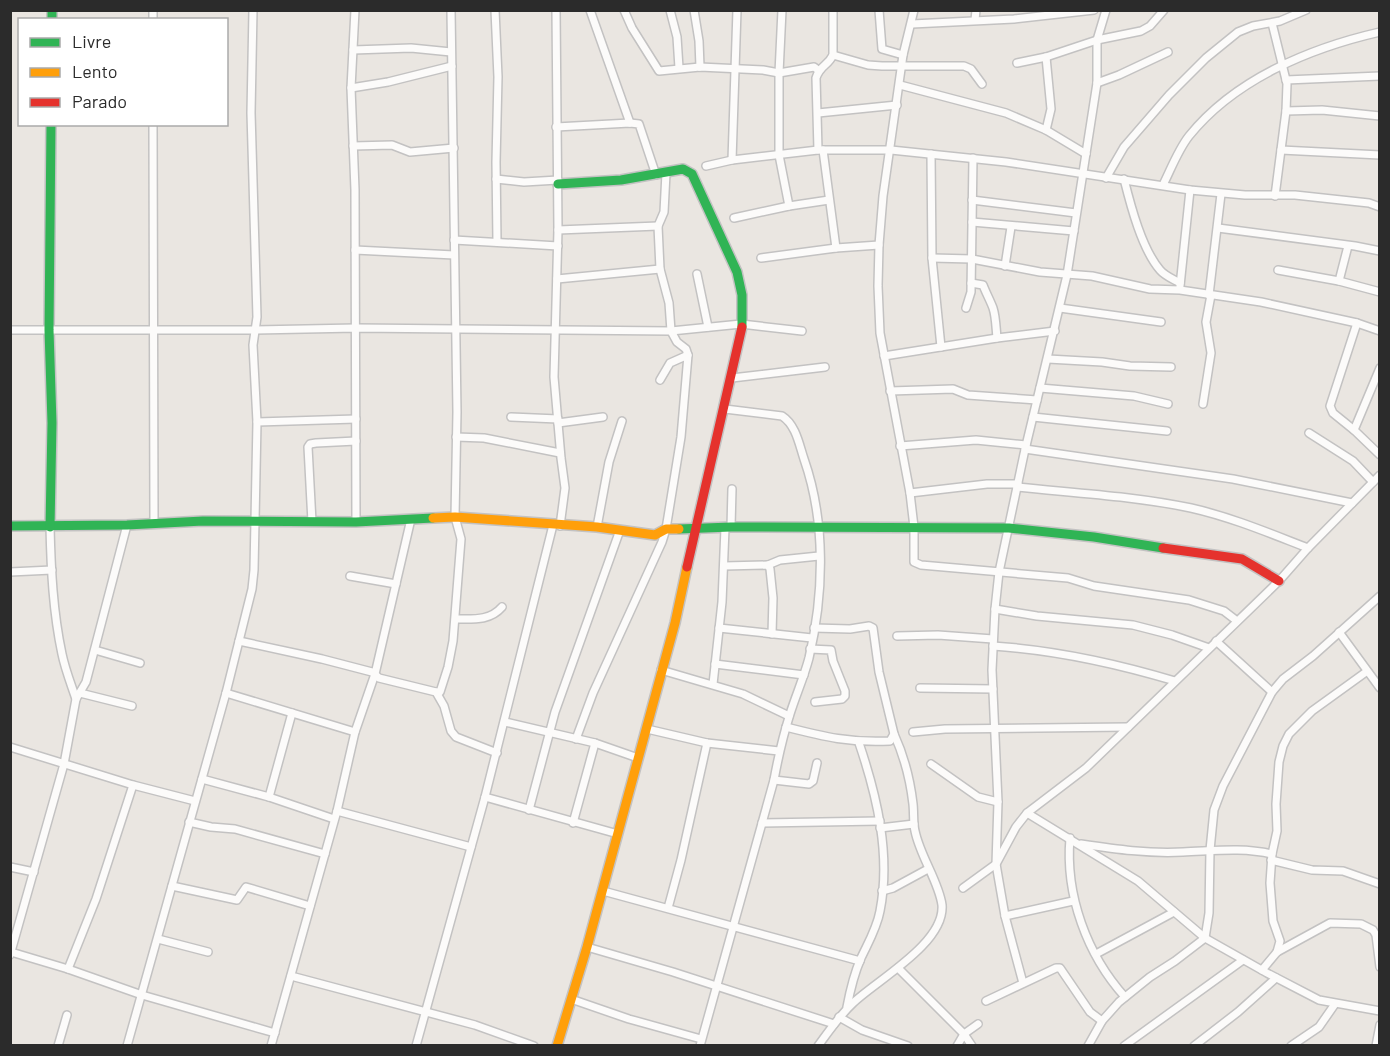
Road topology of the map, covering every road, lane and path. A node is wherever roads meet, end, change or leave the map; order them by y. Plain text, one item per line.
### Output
1 (253, 10) edge
2 (355, 10) edge
3 (451, 10) edge
4 (495, 10) edge
5 (556, 10) edge
6 (591, 10) edge
7 (624, 10) edge
8 (670, 10) edge
9 (694, 10) edge
10 (737, 10) edge
11 (782, 10) edge
12 (833, 10) edge
13 (879, 10) edge
14 (914, 10) edge
15 (976, 10) edge
16 (1094, 10) edge
17 (1106, 10) edge
18 (1164, 10) edge
19 (1306, 10) edge
20 (1293, 13) edge
21 (975, 20) junction
22 (1272, 23) junction
23 (912, 24) junction
24 (1380, 32) edge
25 (1097, 40) junction
26 (352, 50) junction
27 (451, 52) junction
28 (1168, 52) dead end
29 (833, 55) junction
30 (903, 56) junction
31 (1046, 57) junction
32 (1017, 63) dead end
33 (1283, 65) junction
34 (452, 66) junction
35 (902, 66) junction
36 (700, 67) junction
37 (679, 68) junction
38 (735, 69) junction
39 (818, 70) junction
40 (779, 73) junction
41 (1380, 76) edge
42 (1286, 80) junction
43 (1096, 83) junction
44 (900, 84) junction
45 (982, 84) dead end
46 (351, 88) junction
47 (897, 105) junction
48 (1286, 111) junction
49 (818, 113) junction
50 (1380, 116) edge
51 (630, 123) junction
52 (51, 126) edge
53 (153, 126) edge
54 (556, 127) junction
55 (1046, 130) junction
56 (353, 146) junction
57 (454, 148) junction
58 (821, 150) junction
59 (891, 150) junction
60 (1281, 150) junction
61 (931, 154) junction
62 (1086, 154) junction
63 (779, 155) junction
64 (1380, 155) edge
65 (973, 158) junction
66 (732, 160) junction
67 (706, 166) dead end
68 (661, 174) junction
69 (1083, 174) junction
70 (1106, 178) junction
71 (496, 179) junction
72 (1124, 179) junction
73 (558, 182) junction
74 (1163, 185) junction
75 (1190, 190) junction
76 (1221, 194) junction
77 (1275, 196) junction
78 (829, 200) junction
79 (972, 200) junction
80 (789, 206) junction
81 (1380, 207) edge
82 (1076, 213) junction
83 (734, 218) dead end
84 (972, 222) junction
85 (658, 226) junction
86 (1011, 227) junction
87 (1218, 228) junction
88 (558, 230) junction
89 (1074, 231) junction
90 (454, 240) junction
91 (497, 242) junction
92 (879, 245) junction
93 (558, 246) junction
94 (1348, 246) junction
95 (836, 248) junction
96 (356, 250) junction
97 (1380, 251) edge
98 (454, 255) junction
99 (761, 258) dead end
100 (932, 258) junction
101 (972, 259) junction
102 (1005, 266) junction
103 (660, 269) junction
104 (1278, 270) dead end
105 (697, 274) dead end
106 (1067, 275) junction
107 (557, 279) junction
108 (1339, 281) junction
109 (971, 283) junction
110 (1180, 286) junction
111 (1380, 292) edge
112 (1210, 295) junction
113 (966, 308) dead end
114 (1060, 308) junction
115 (1161, 322) dead end
116 (1356, 323) junction
117 (741, 324) junction
118 (708, 327) junction
119 (356, 328) junction
120 (10, 330) edge
121 (49, 330) junction
122 (153, 330) junction
123 (255, 330) junction
124 (455, 330) junction
125 (556, 330) junction
126 (671, 331) junction
127 (1055, 331) junction
128 (1380, 331) edge
129 (802, 332) dead end
130 (997, 338) junction
131 (941, 347) junction
132 (688, 355) junction
133 (884, 356) junction
134 (1048, 359) junction
135 (825, 367) dead end
136 (1171, 367) dead end
137 (1380, 368) edge
138 (732, 378) junction
139 (660, 380) dead end
140 (1040, 388) junction
141 (890, 391) junction
142 (1037, 400) junction
143 (1168, 404) dead end
144 (1203, 404) dead end
145 (725, 409) junction
146 (511, 417) dead end
147 (603, 417) dead end
148 (1033, 417) junction
149 (356, 419) junction
150 (558, 421) junction
151 (622, 421) dead end
152 (256, 422) junction
153 (1354, 430) junction
154 (1167, 431) dead end
155 (1309, 433) dead end
156 (456, 437) junction
157 (356, 441) junction
158 (900, 446) junction
159 (1026, 447) junction
160 (560, 453) junction
161 (1380, 454) edge
162 (1380, 475) edge
163 (1373, 482) junction
164 (1018, 485) junction
165 (732, 489) dead end
166 (910, 493) junction
167 (1352, 503) junction
168 (455, 517) junction
169 (411, 519) junction
170 (254, 522) junction
171 (312, 522) junction
172 (356, 522) junction
173 (154, 523) junction
174 (127, 525) junction
175 (10, 526) edge
176 (556, 526) junction
177 (50, 527) junction
178 (597, 527) junction
179 (820, 527) junction
180 (914, 527) junction
181 (696, 528) junction
182 (728, 528) junction
183 (1009, 528) junction
184 (620, 530) junction
185 (666, 530) junction
186 (1308, 548) junction
187 (819, 556) junction
188 (768, 565) junction
189 (724, 566) junction
190 (52, 570) junction
191 (10, 572) edge
192 (999, 572) junction
193 (350, 576) dead end
194 (1279, 581) junction
195 (396, 584) junction
196 (1380, 596) edge
197 (502, 607) dead end
198 (995, 609) junction
199 (456, 619) junction
200 (1237, 621) junction
201 (719, 628) junction
202 (814, 628) junction
203 (1339, 632) junction
204 (772, 634) junction
205 (897, 636) dead end
206 (812, 638) junction
207 (239, 640) junction
208 (1216, 641) junction
209 (993, 643) junction
210 (1209, 648) junction
211 (810, 649) junction
212 (95, 650) junction
213 (140, 663) dead end
214 (715, 664) junction
215 (661, 670) junction
216 (1366, 672) junction
217 (375, 674) junction
218 (804, 675) junction
219 (1175, 681) junction
220 (713, 684) junction
221 (920, 688) dead end
222 (1380, 688) edge
223 (993, 689) junction
224 (436, 692) junction
225 (1272, 692) junction
226 (226, 693) junction
227 (78, 696) junction
228 (815, 702) dead end
229 (132, 706) dead end
230 (292, 713) junction
231 (789, 716) junction
232 (505, 722) junction
233 (786, 727) junction
234 (1128, 727) junction
235 (995, 728) junction
236 (647, 729) junction
237 (355, 732) junction
238 (548, 732) junction
239 (913, 732) dead end
240 (894, 734) junction
241 (576, 739) junction
242 (595, 743) junction
243 (706, 743) junction
244 (860, 743) junction
245 (10, 747) edge
246 (779, 751) junction
247 (497, 753) junction
248 (638, 758) junction
249 (816, 763) dead end
250 (64, 764) junction
251 (931, 764) dead end
252 (202, 779) junction
253 (774, 780) junction
254 (133, 785) junction
255 (268, 797) junction
256 (485, 797) junction
257 (195, 801) junction
258 (998, 802) junction
259 (529, 810) junction
260 (1027, 813) junction
261 (336, 815) junction
262 (189, 822) junction
263 (573, 823) junction
264 (762, 823) junction
265 (914, 824) junction
266 (880, 825) junction
267 (618, 834) junction
268 (1070, 838) junction
269 (1078, 844) junction
270 (471, 847) junction
271 (1210, 850) junction
272 (325, 854) junction
273 (1271, 857) junction
274 (996, 864) junction
275 (10, 867) edge
276 (928, 869) junction
277 (34, 872) junction
278 (1380, 884) edge
279 (172, 886) junction
280 (963, 888) dead end
281 (603, 891) junction
282 (882, 891) junction
283 (1073, 901) junction
284 (310, 906) junction
285 (668, 908) junction
286 (1174, 912) junction
287 (1005, 916) junction
288 (732, 926) junction
289 (1205, 938) junction
290 (158, 939) junction
291 (587, 947) junction
292 (208, 952) dead end
293 (1277, 952) junction
294 (11, 954) edge
295 (1096, 954) junction
296 (1243, 960) junction
297 (860, 961) junction
298 (1380, 967) edge
299 (898, 968) junction
300 (68, 969) junction
301 (1262, 970) junction
302 (291, 976) junction
303 (1276, 978) junction
304 (1023, 982) junction
305 (717, 987) junction
306 (142, 995) junction
307 (1125, 997) junction
308 (571, 999) junction
309 (986, 1000) dead end
310 (1335, 1004) junction
311 (846, 1009) junction
312 (426, 1011) junction
313 (1380, 1011) edge
314 (67, 1015) dead end
315 (839, 1017) junction
316 (1102, 1021) junction
317 (834, 1024) junction
318 (978, 1024) dead end
319 (1380, 1025) edge
320 (275, 1033) junction
321 (964, 1034) junction
322 (700, 1042) edge
323 (58, 1046) edge
324 (127, 1046) edge
325 (271, 1046) edge
326 (416, 1046) edge
327 (534, 1046) edge
328 (557, 1046) edge
329 (818, 1046) edge
330 (908, 1046) edge
331 (957, 1046) edge
332 (972, 1046) edge
333 (1088, 1046) edge
334 (1124, 1046) edge
335 (1194, 1046) edge
336 (1291, 1046) edge
337 (1376, 1046) edge

1 - 123 street
2 - 26 street
3 - 27 street
4 - 71 street
5 - 54 street
6 - 51 street
7 - 37 street
8 - 37 street
9 - 36 street
10 - 38 street
11 - 40 street
12 - 29 street
13 - 30 street
14 - 23 street
15 - 21 street
16 - 21 street
17 - 25 street
18 - 25 street
19 - 20 street
20 - 22 street
21 - 23 street
22 - 33 street
22 - 70 street
23 - 30 street
24 - 33 street
25 - 31 street
25 - 43 street
26 - 27 street
26 - 46 street
27 - 34 street
28 - 43 street
29 - 35 street
29 - 39 street
30 - 35 street
31 - 32 street
31 - 55 street
33 - 42 street
33 - 74 street
34 - 46 street
34 - 57 street
35 - 44 street
35 - 45 street
36 - 37 street
36 - 38 street
38 - 40 street
38 - 66 street
39 - 40 street
39 - 49 street
40 - 63 street
41 - 42 street
42 - 48 street
43 - 62 street
44 - 47 street
44 - 55 street
46 - 56 street
47 - 49 street
47 - 59 street
48 - 50 street
48 - 60 street
49 - 58 street
51 - 54 street
51 - 68 street
52 - 121 street
53 - 122 street
54 - 73 street
55 - 62 street
56 - 57 street
56 - 96 street
57 - 90 street
58 - 59 street
58 - 63 street
58 - 78 street
59 - 61 street
59 - 92 street
60 - 64 street
60 - 77 street
61 - 65 street
61 - 100 street
62 - 69 street
63 - 66 street
63 - 80 street
65 - 69 street
65 - 79 street
66 - 67 street
68 - 73 street
68 - 85 street
68 - 117 street
69 - 70 street
69 - 82 street
70 - 72 street
71 - 73 street
71 - 91 street
72 - 74 street
72 - 110 street
73 - 88 street
74 - 75 street
75 - 76 street
75 - 110 street
76 - 77 street
76 - 87 street
77 - 81 street
78 - 80 street
78 - 95 street
79 - 82 street
79 - 84 street
80 - 83 street
82 - 89 street
84 - 86 street
84 - 101 street
85 - 88 street
85 - 103 street
86 - 89 street
86 - 102 street
87 - 94 street
87 - 112 street
88 - 93 street
89 - 106 street
90 - 91 street
90 - 98 street
91 - 93 street
92 - 95 street
92 - 133 street
93 - 107 street
94 - 97 street
94 - 108 street
95 - 99 street
96 - 98 street
96 - 119 street
98 - 124 street
100 - 101 street
100 - 131 street
101 - 102 street
101 - 109 street
102 - 106 street
103 - 107 street
103 - 126 street
104 - 108 street
105 - 118 street
106 - 110 street
106 - 114 street
107 - 125 street
108 - 111 street
109 - 113 street
109 - 130 street
110 - 112 street
112 - 116 street
112 - 144 street
114 - 115 street
114 - 127 street
116 - 128 street
116 - 153 street
117 - 118 street
117 - 129 street
117 - 138 street
118 - 126 street
119 - 123 street
119 - 124 street
119 - 149 street
120 - 121 street
121 - 122 street
121 - 177 street
122 - 123 street
122 - 173 street
123 - 152 street
124 - 125 street
124 - 156 street
125 - 126 street
125 - 150 street
126 - 132 street
127 - 130 street
127 - 134 street
130 - 131 street
131 - 133 street
132 - 139 street
132 - 185 street
133 - 141 street
134 - 136 street
134 - 140 street
135 - 138 street
137 - 153 street
138 - 145 street
140 - 142 street
140 - 143 street
141 - 142 street
141 - 158 street
142 - 148 street
145 - 179 street
145 - 181 street
146 - 150 street
147 - 150 street
148 - 154 street
148 - 159 street
149 - 152 street
149 - 157 street
150 - 160 street
151 - 178 street
152 - 170 street
153 - 161 street
155 - 163 street
156 - 160 street
156 - 168 street
157 - 171 street
157 - 172 street
158 - 159 street
158 - 166 street
159 - 164 street
159 - 167 street
160 - 176 street
162 - 163 street
163 - 167 street
164 - 166 street
164 - 183 street
164 - 186 street
165 - 182 street
166 - 180 street
167 - 186 street
168 - 169 street
168 - 176 street
168 - 199 street
169 - 172 street
169 - 195 street
170 - 171 street
170 - 173 street
170 - 207 street
171 - 172 street
173 - 174 street
174 - 177 street
174 - 212 street
175 - 177 street
176 - 178 street
176 - 232 street
177 - 190 street
178 - 184 street
179 - 180 street
179 - 182 street
179 - 187 street
180 - 183 street
180 - 192 street
181 - 182 street
181 - 185 street
181 - 215 street
182 - 189 street
183 - 192 street
183 - 194 street
184 - 185 street
184 - 238 street
185 - 241 street
186 - 194 street
187 - 188 street
187 - 202 street
188 - 189 street
188 - 204 street
189 - 201 street
190 - 191 street
190 - 227 street
192 - 198 street
192 - 200 street
193 - 195 street
194 - 200 street
195 - 217 street
196 - 203 street
197 - 199 street
198 - 209 street
198 - 210 street
199 - 224 street
200 - 208 street
201 - 204 street
201 - 214 street
202 - 206 street
202 - 240 street
203 - 216 street
203 - 225 street
204 - 206 street
205 - 209 street
206 - 211 street
207 - 217 street
207 - 226 street
208 - 210 street
208 - 225 street
209 - 219 street
209 - 223 street
210 - 219 street
211 - 218 street
211 - 228 street
212 - 213 street
212 - 227 street
214 - 218 street
214 - 220 street
215 - 220 street
215 - 236 street
216 - 222 street
216 - 273 street
217 - 224 street
217 - 237 street
218 - 231 street
219 - 234 street
220 - 231 street
221 - 223 street
223 - 235 street
224 - 247 street
225 - 271 street
226 - 230 street
226 - 252 street
227 - 229 street
227 - 250 street
230 - 237 street
230 - 255 street
231 - 233 street
232 - 238 street
232 - 247 street
233 - 244 street
233 - 246 street
234 - 235 street
234 - 260 street
235 - 239 street
235 - 258 street
236 - 243 street
236 - 248 street
237 - 261 street
238 - 241 street
238 - 259 street
240 - 244 street
240 - 265 street
241 - 242 street
242 - 248 street
242 - 263 street
243 - 246 street
243 - 285 street
244 - 266 street
245 - 250 street
246 - 253 street
247 - 256 street
248 - 267 street
249 - 253 street
250 - 254 street
250 - 277 street
251 - 258 street
252 - 255 street
252 - 257 street
253 - 264 street
254 - 257 street
254 - 300 street
255 - 261 street
256 - 259 street
256 - 270 street
257 - 262 street
258 - 274 street
259 - 263 street
260 - 268 street
260 - 274 street
261 - 270 street
261 - 272 street
262 - 272 street
262 - 279 street
263 - 267 street
264 - 266 street
264 - 288 street
265 - 266 street
265 - 276 street
266 - 282 street
267 - 281 street
268 - 269 street
268 - 283 street
269 - 271 street
269 - 286 street
270 - 312 street
271 - 273 street
271 - 289 street
272 - 284 street
273 - 278 street
273 - 293 street
274 - 280 street
274 - 287 street
275 - 277 street
276 - 282 street
276 - 299 street
277 - 294 street
279 - 284 street
279 - 290 street
281 - 285 street
281 - 291 street
282 - 297 street
283 - 287 street
283 - 295 street
284 - 302 street
285 - 288 street
286 - 289 street
286 - 295 street
287 - 304 street
288 - 297 street
288 - 305 street
289 - 296 street
289 - 307 street
290 - 292 street
290 - 306 street
291 - 305 street
291 - 308 street
293 - 298 street
293 - 301 street
294 - 300 street
295 - 307 street
296 - 301 street
296 - 334 street
297 - 311 street
299 - 311 street
299 - 321 street
300 - 306 street
301 - 303 street
302 - 312 street
302 - 320 street
303 - 310 street
303 - 335 street
304 - 309 street
304 - 316 street
305 - 317 street
305 - 322 street
306 - 320 street
306 - 324 street
307 - 316 street
308 - 322 street
308 - 328 street
310 - 313 street
310 - 336 street
311 - 315 street
312 - 326 street
312 - 327 street
314 - 323 street
315 - 317 street
315 - 330 street
316 - 333 street
317 - 329 street
318 - 321 street
319 - 337 street
320 - 325 street
321 - 331 street
321 - 332 street

